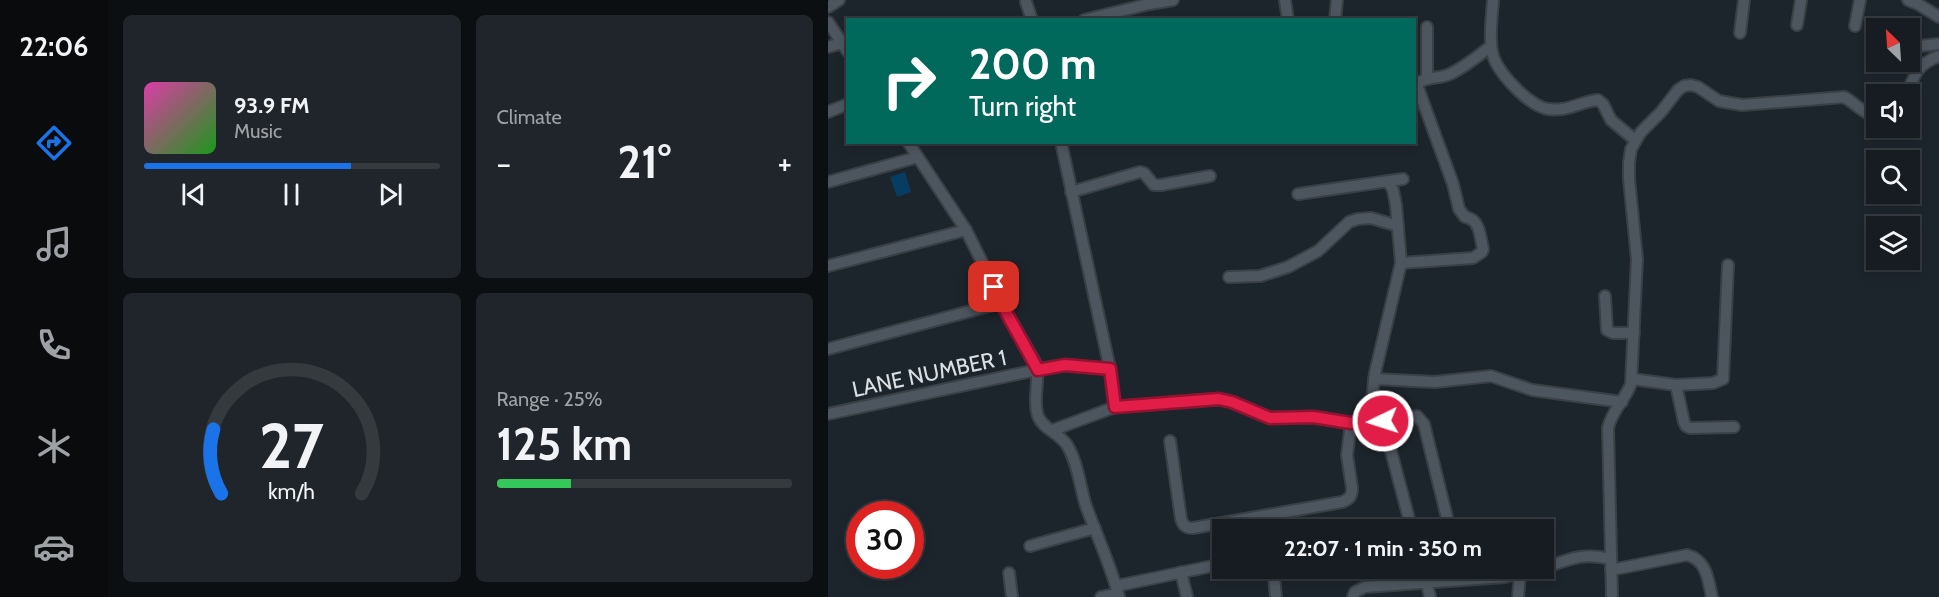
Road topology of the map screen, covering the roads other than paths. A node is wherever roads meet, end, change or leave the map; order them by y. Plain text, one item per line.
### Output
1 (839, 0) edge
2 (1173, 0) edge
3 (1285, 0) edge
4 (1337, 0) edge
5 (1493, 0) edge
6 (1744, 0) edge
7 (1801, 0) edge
8 (1860, 0) edge
9 (1908, 0) edge
10 (1026, 2) dead end
11 (1148, 2) edge
12 (828, 7) edge
13 (1939, 17) edge
14 (1031, 18) edge
15 (1091, 18) edge
16 (1288, 18) edge
17 (1335, 18) edge
18 (828, 22) edge
19 (1797, 25) dead end
20 (1856, 26) dead end
21 (1427, 27) dead end
22 (1740, 33) dead end
23 (1939, 44) edge
24 (1920, 45) edge
25 (1491, 46) junction
26 (828, 47) edge
27 (845, 48) edge
28 (1939, 56) edge
29 (1427, 79) junction
30 (1910, 84) edge
31 (846, 105) edge
32 (828, 112) edge
33 (1866, 112) edge
34 (1635, 140) junction
35 (910, 144) edge
36 (1061, 144) edge
37 (918, 157) junction
38 (1209, 176) dead end
39 (1402, 178) dead end
40 (1388, 181) junction
41 (828, 182) edge
42 (1071, 192) junction
43 (1298, 194) dead end
44 (1398, 226) junction
45 (966, 230) junction
46 (1401, 263) junction
47 (1728, 265) dead end
48 (828, 266) edge
49 (1229, 277) dead end
50 (1605, 296) dead end
51 (1001, 303) junction
52 (1634, 333) junction
53 (828, 349) edge
54 (1110, 369) junction
55 (1038, 370) junction
56 (1374, 379) junction
57 (1632, 379) junction
58 (1676, 385) junction
59 (1622, 402) junction
60 (1115, 407) junction
61 (828, 414) edge
62 (1379, 421) junction
63 (1351, 423) junction
64 (1734, 427) dead end
65 (1053, 430) junction
66 (1170, 441) dead end
67 (1409, 519) edge
68 (1447, 519) edge
69 (1095, 528) junction
70 (1030, 546) dead end
71 (1554, 564) edge
72 (1611, 564) junction
73 (1212, 566) edge
74 (1181, 572) junction
75 (1009, 573) dead end
76 (1274, 579) edge
77 (1425, 579) edge
78 (1472, 579) edge
79 (1520, 579) edge
80 (1463, 580) joint
81 (1426, 582) junction
82 (1118, 593) edge
83 (1012, 597) edge
84 (1101, 597) edge
85 (1187, 597) edge
86 (1276, 597) edge
87 (1353, 597) edge
88 (1430, 597) edge
89 (1518, 597) edge
90 (1612, 597) edge
91 (1712, 597) edge

1 - 12 street
2 - 11 street
3 - 16 street
4 - 17 street
5 - 25 street
6 - 22 street
7 - 19 street
8 - 20 street
9 - 13 street
10 - 14 street
11 - 15 street
18 - 27 street
21 - 29 street
23 - 24 street
25 - 29 street
25 - 34 street
26 - 27 street
28 - 30 street
29 - 46 street
31 - 32 street
33 - 34 street
34 - 52 street
35 - 37 street
36 - 42 street
37 - 41 street
37 - 45 street
38 - 42 street
39 - 40 street
40 - 43 street
40 - 44 street
42 - 54 street
44 - 46 street
44 - 49 street
45 - 48 street
45 - 51 street
46 - 56 street
47 - 58 street
50 - 52 street
51 - 53 street
51 - 55 street
52 - 57 street
54 - 55 street, LANE NUMBER 1
54 - 60 street
55 - 61 street, LANE NUMBER 1
55 - 65 street
56 - 59 street
56 - 62 street
57 - 58 street
57 - 59 street
58 - 64 street
59 - 72 street
60 - 63 street
60 - 65 street
62 - 63 street
62 - 67 street
62 - 68 street
63 - 66 street
65 - 69 street
69 - 70 street
69 - 82 street
71 - 72 street
72 - 90 street
72 - 91 street
73 - 74 street
74 - 82 street
74 - 85 street
75 - 83 street
76 - 86 street
77 - 81 street
78 - 80 street
79 - 89 street
80 - 81 street
81 - 87 street
81 - 88 street
82 - 84 street

